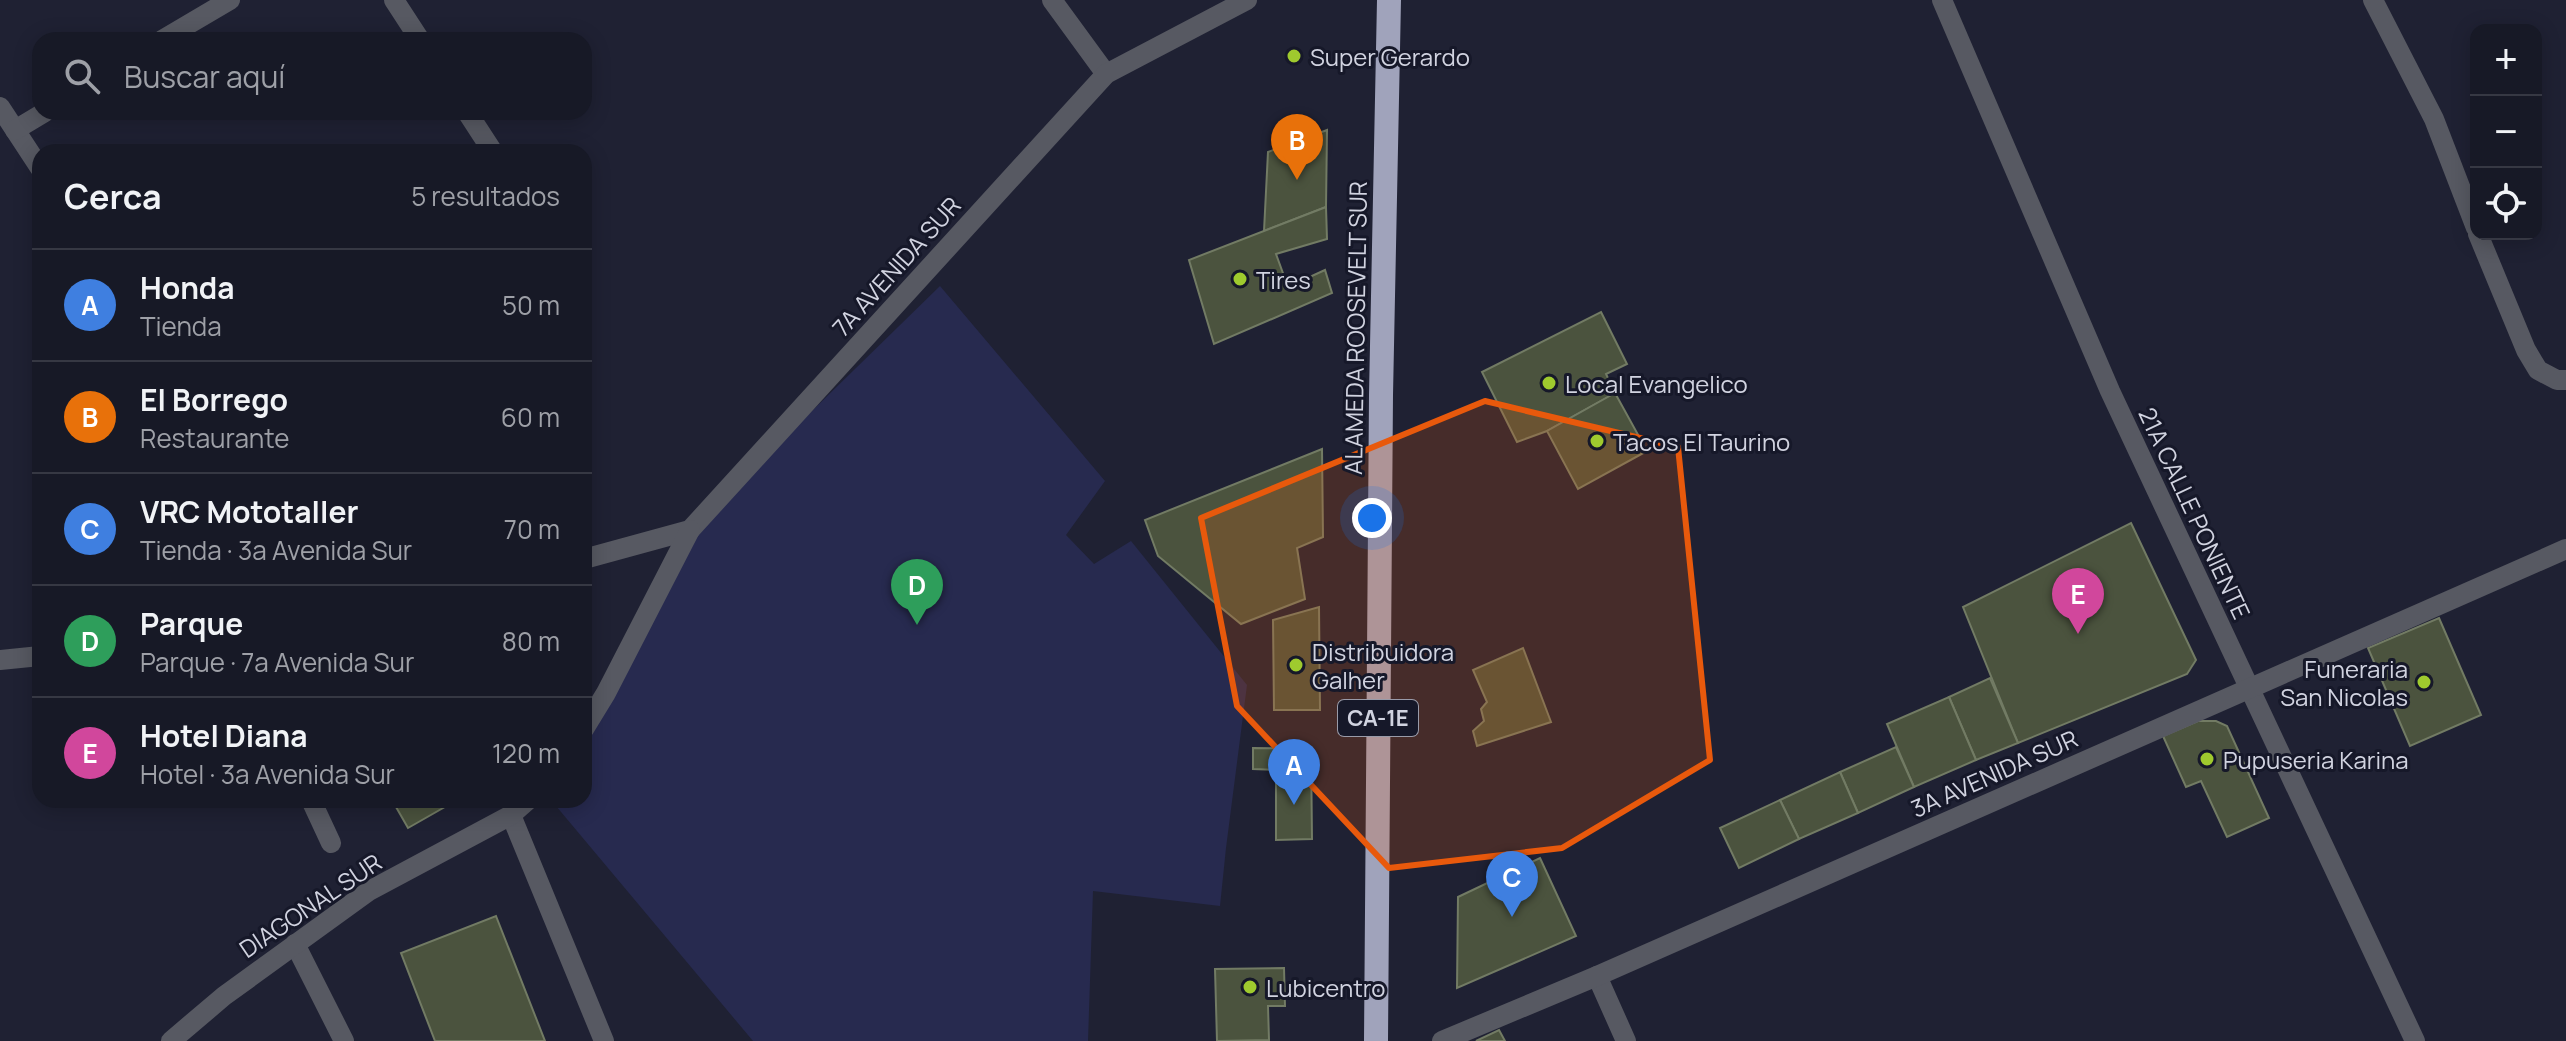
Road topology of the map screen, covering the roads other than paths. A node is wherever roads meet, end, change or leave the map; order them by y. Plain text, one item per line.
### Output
1 (230, 0) edge
2 (394, 0) edge
3 (1052, 0) edge
4 (1247, 0) edge
5 (1389, 0) edge
6 (1942, 0) edge
7 (2373, 0) edge
8 (176, 32) edge
9 (415, 32) edge
10 (1106, 74) junction
11 (0, 107) edge
12 (32, 120) edge
13 (472, 120) edge
14 (15, 130) junction
15 (488, 144) edge
16 (32, 156) edge
17 (2470, 212) edge
18 (2480, 240) edge
19 (2566, 380) edge
20 (690, 530) junction
21 (2566, 549) edge
22 (592, 557) edge
23 (32, 657) edge
24 (0, 660) edge
25 (2249, 690) junction
26 (592, 716) edge
27 (315, 808) edge
28 (519, 808) edge
29 (511, 815) junction
30 (331, 843) dead end
31 (295, 944) junction
32 (1597, 976) junction
33 (171, 1041) edge
34 (344, 1041) edge
35 (604, 1041) edge
36 (1376, 1041) edge
37 (1442, 1041) edge
38 (1626, 1041) edge
39 (2415, 1041) edge

1 - 8 street
2 - 9 street
3 - 10 street
4 - 10 street, 7A AVENIDA SUR
5 - 36 highway, ALAMEDA ROOSEVELT SUR / CA-1E
6 - 25 street, 21A CALLE PONIENTE
7 - 17 street
10 - 20 street, 7A AVENIDA SUR
11 - 14 street
12 - 14 street
13 - 15 street
14 - 16 street
18 - 19 street
20 - 22 street
20 - 26 street
21 - 25 street, 3A AVENIDA SUR
23 - 24 street
25 - 32 street, 3A AVENIDA SUR
25 - 39 street, 21A CALLE PONIENTE
27 - 30 street
28 - 29 street, DIAGONAL SUR
29 - 31 street, DIAGONAL SUR
29 - 35 street
31 - 33 street, DIAGONAL SUR
31 - 34 street
32 - 37 street, 3A AVENIDA SUR
32 - 38 street

